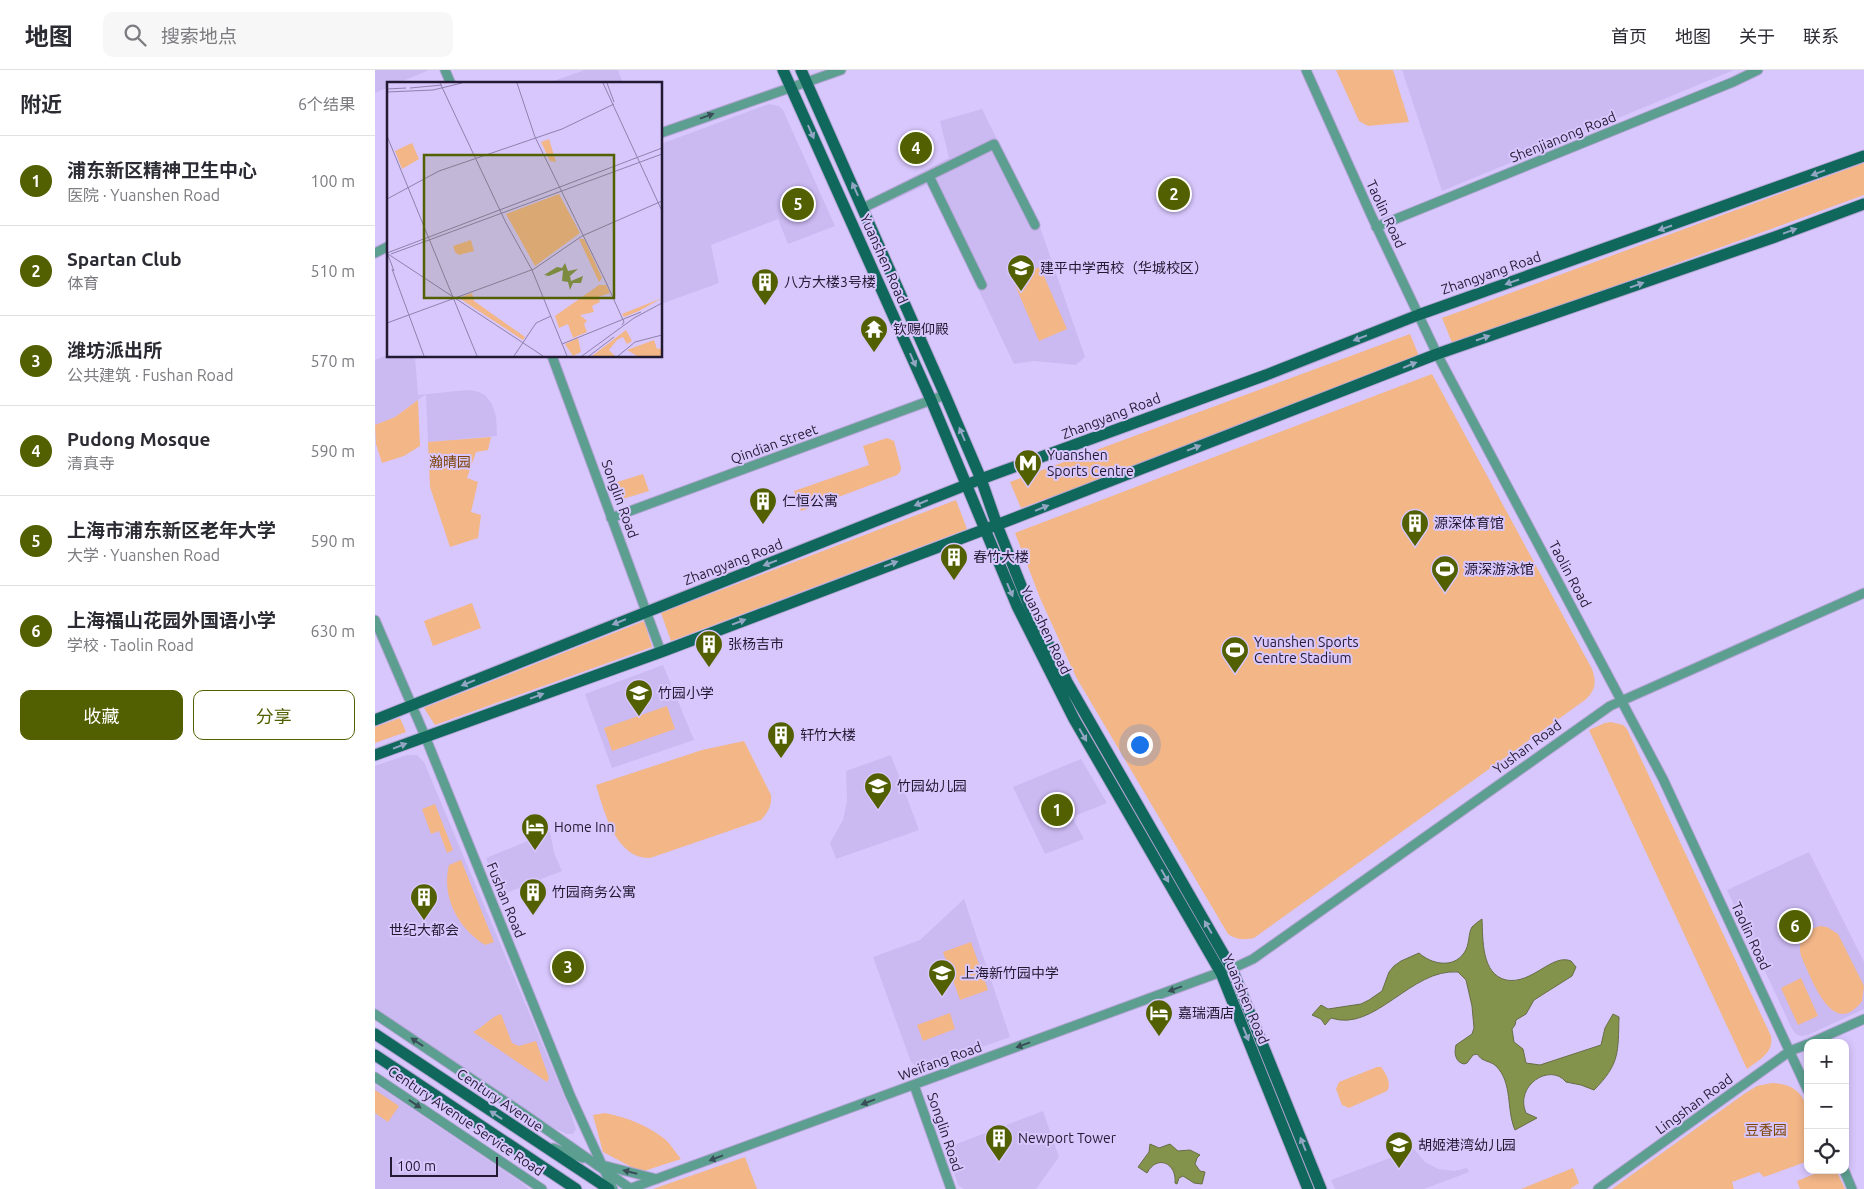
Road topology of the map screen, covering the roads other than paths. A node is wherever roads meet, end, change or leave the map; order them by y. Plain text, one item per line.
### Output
1 (445, 70) edge
2 (783, 70) edge
3 (801, 70) edge
4 (841, 70) edge
5 (1306, 70) edge
6 (1758, 70) edge
7 (807, 81) junction
8 (450, 82) edge
9 (791, 87) junction
10 (663, 132) edge
11 (1864, 156) edge
12 (929, 176) junction
13 (1864, 204) edge
14 (863, 208) junction
15 (1035, 225) dead end
16 (1377, 227) junction
17 (387, 247) edge
18 (375, 253) edge
19 (982, 285) dead end
20 (1418, 315) junction
21 (1437, 354) junction
22 (553, 358) edge
23 (945, 394) junction
24 (931, 400) junction
25 (981, 479) junction
26 (966, 485) junction
27 (611, 518) junction
28 (997, 525) junction
29 (985, 529) junction
30 (1864, 593) edge
31 (647, 611) junction
32 (375, 620) edge
33 (661, 652) junction
34 (1621, 700) junction
35 (411, 706) junction
36 (375, 720) edge
37 (425, 736) junction
38 (375, 755) edge
39 (1227, 971) junction
40 (375, 1014) edge
41 (1864, 1019) edge
42 (375, 1034) edge
43 (1818, 1039) edge
44 (1804, 1045) edge
45 (1790, 1052) junction
46 (375, 1055) edge
47 (375, 1077) edge
48 (1805, 1084) edge
49 (914, 1085) junction
50 (591, 1141) junction
51 (537, 1142) junction
52 (573, 1148) junction
53 (600, 1165) junction
54 (1846, 1174) edge
55 (658, 1179) junction
56 (542, 1189) edge
57 (576, 1189) edge
58 (609, 1189) edge
59 (613, 1189) edge
60 (630, 1189) edge
61 (951, 1189) edge
62 (1308, 1189) edge
63 (1321, 1189) edge
64 (1598, 1189) edge
65 (1852, 1189) edge

1 - 8 street
2 - 9 main road, Yuanshen Road
3 - 7 main road, Yuanshen Road
4 - 7 street
5 - 16 street, Taolin Road
6 - 16 street, Shenjianong Road
7 - 9 street
14 -> 7 main road, Yuanshen Road
10 -> 9 street
9 -> 24 main road, Yuanshen Road
11 -> 20 main road, Zhangyang Road
12 - 14 street
12 - 15 street
12 - 19 street
21 -> 13 main road
14 - 23 main road, Yuanshen Road
16 - 20 street, Taolin Road
17 - 18 street
20 - 21 street, Taolin Road
20 -> 25 main road, Zhangyang Road
28 -> 21 main road
21 - 34 street, Taolin Road
22 - 27 street, Songlin Road
23 - 24 street, Qindian Street
25 -> 23 main road, Yuanshen Road
24 - 26 main road, Yuanshen Road
24 - 27 street, Qindian Street
25 - 26 main road, Zhangyang Road
25 - 28 main road, Yuanshen Road
26 - 29 main road, Yuanshen Road
26 -> 31 main road, Zhangyang Road
27 - 31 street, Songlin Road
28 - 29 main road
39 -> 28 main road, Yuanshen Road
33 -> 29 main road
29 -> 39 main road, Yuanshen Road
30 - 34 street, Yushan Road
31 - 33 street, Songlin Road
31 -> 35 main road, Zhangyang Road
32 - 35 street, Fushan Road
37 -> 33 main road
34 - 39 street, Yushan Road
34 - 45 street, Taolin Road
35 - 36 main road, Zhangyang Road
35 - 37 street, Fushan Road
38 -> 37 main road
37 - 50 street, Fushan Road
39 -> 49 street, Weifang Road
39 -> 62 main road, Yuanshen Road
63 -> 39 main road, Yuanshen Road
52 -> 40 street
41 - 43 street, Lingshan Road
51 -> 42 main road, Century Avenue
44 - 45 street, Lingshan Road
45 - 48 street, Taolin Road
45 - 64 street, Lingshan Road
46 - 57 main road
47 -> 56 street, Century Avenue Service Road
49 -> 55 street, Weifang Road
49 - 61 street, Songlin Road
50 - 52 street
50 - 53 street, Fushan Road
51 - 53 street
51 - 58 main road, Century Avenue
52 - 53 street
55 -> 53 street
53 - 59 street, Fushan Road
53 - 60 street
54 - 65 street
55 - 60 street, Weifang Road

